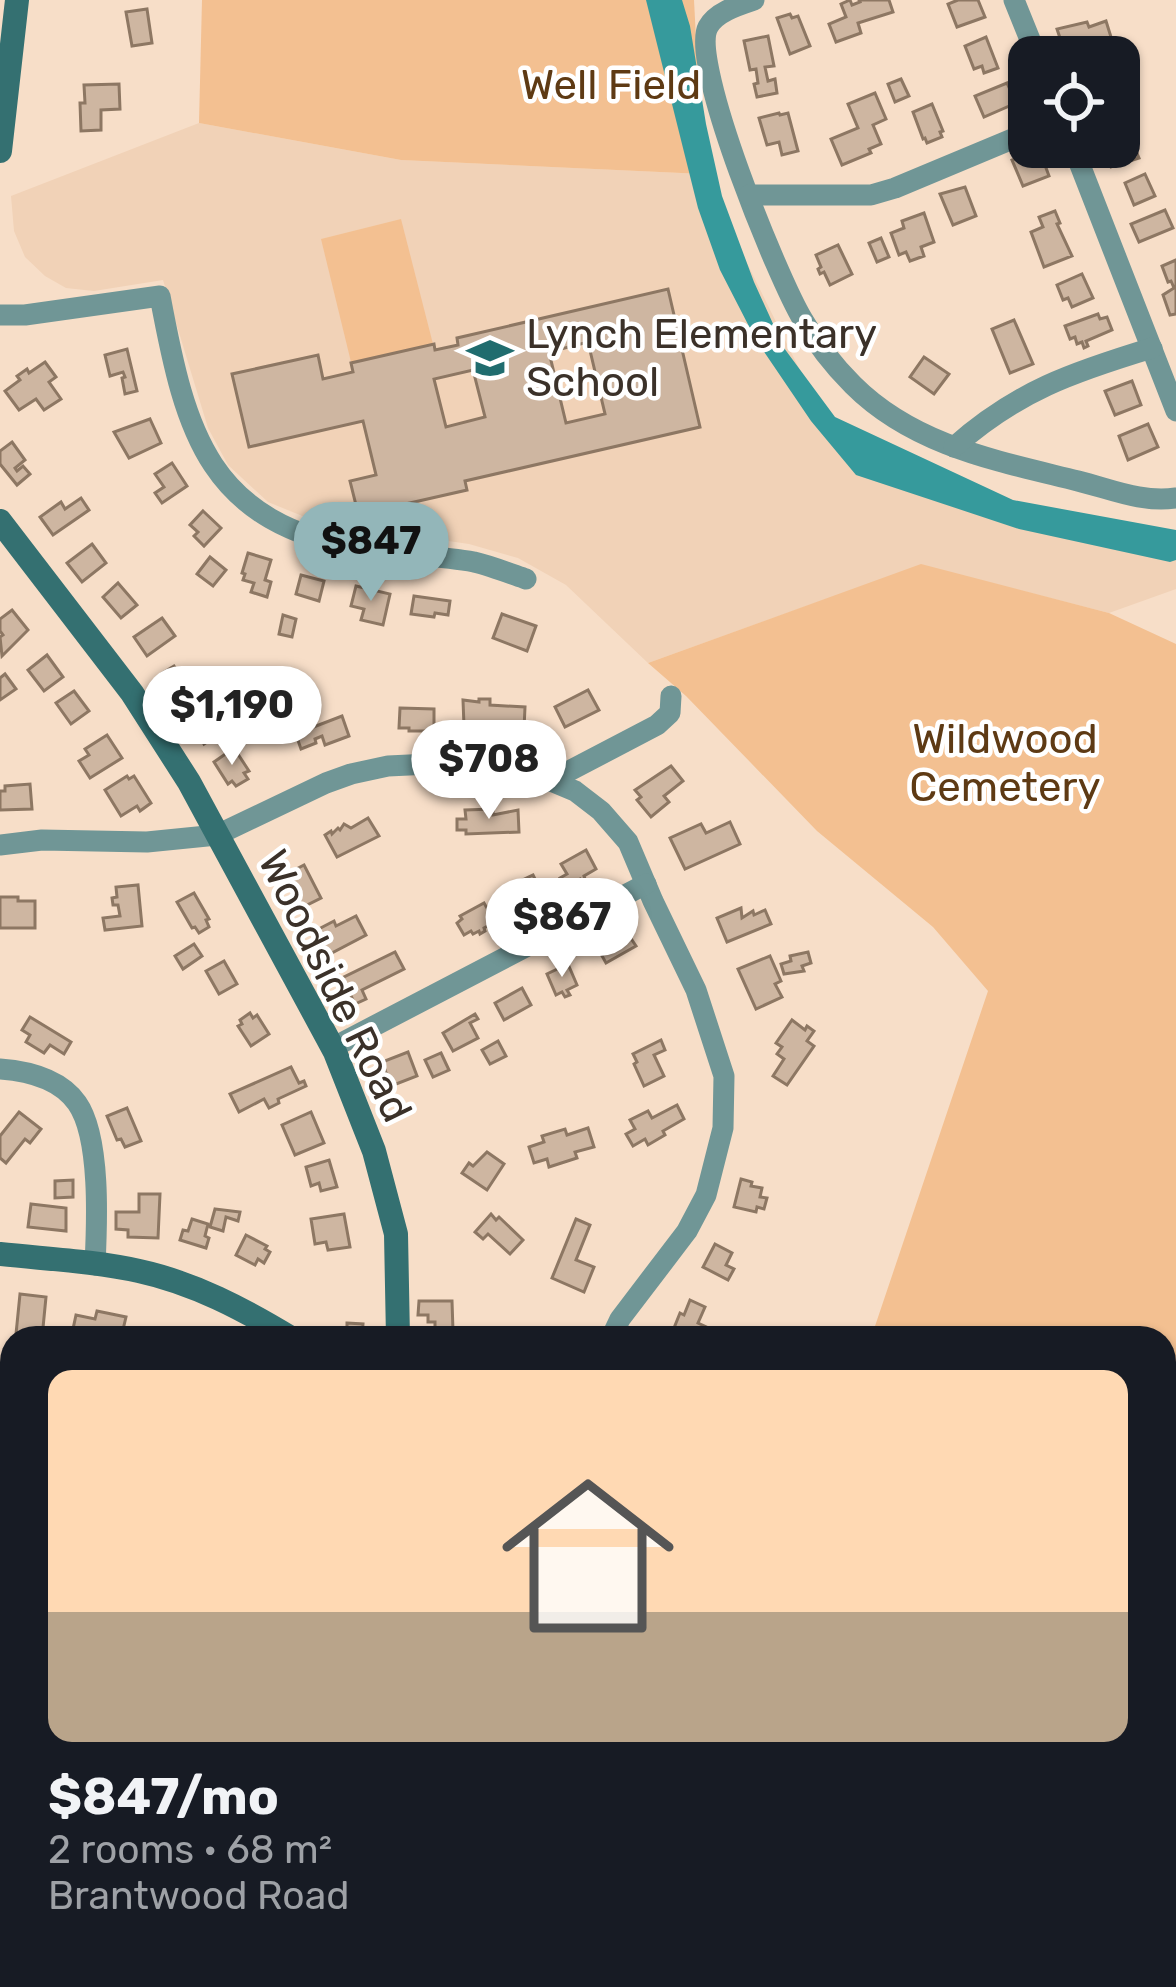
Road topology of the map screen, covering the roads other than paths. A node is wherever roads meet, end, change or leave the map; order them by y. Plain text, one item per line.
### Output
1 (17, 0) edge
2 (754, 0) edge
3 (1014, 0) edge
4 (1029, 36) edge
5 (1008, 141) edge
6 (0, 151) edge
7 (1081, 168) edge
8 (749, 195) junction
9 (0, 315) edge
10 (1152, 349) junction
11 (1176, 411) edge
12 (954, 448) junction
13 (1176, 498) edge
14 (0, 521) edge
15 (526, 579) dead end
16 (671, 696) dead end
17 (550, 781) junction
18 (217, 835) junction
19 (0, 844) edge
20 (646, 884) junction
21 (332, 1048) junction
22 (0, 1069) edge
23 (0, 1254) edge
24 (95, 1265) junction
25 (272, 1326) edge
26 (398, 1326) edge
27 (616, 1326) edge

1 - 6 street
2 - 8 street
3 - 4 street
5 - 8 street
7 - 10 street
8 - 12 street
9 - 15 street
10 - 11 street
10 - 12 street
12 - 13 street
14 - 18 street, Woodside Road
16 - 17 street
17 - 18 street
17 - 20 street
18 - 19 street
18 - 21 street, Woodside Road
20 - 21 street
20 - 27 street
21 - 26 street, Woodside Road
22 - 24 street
23 - 24 street
24 - 25 street

